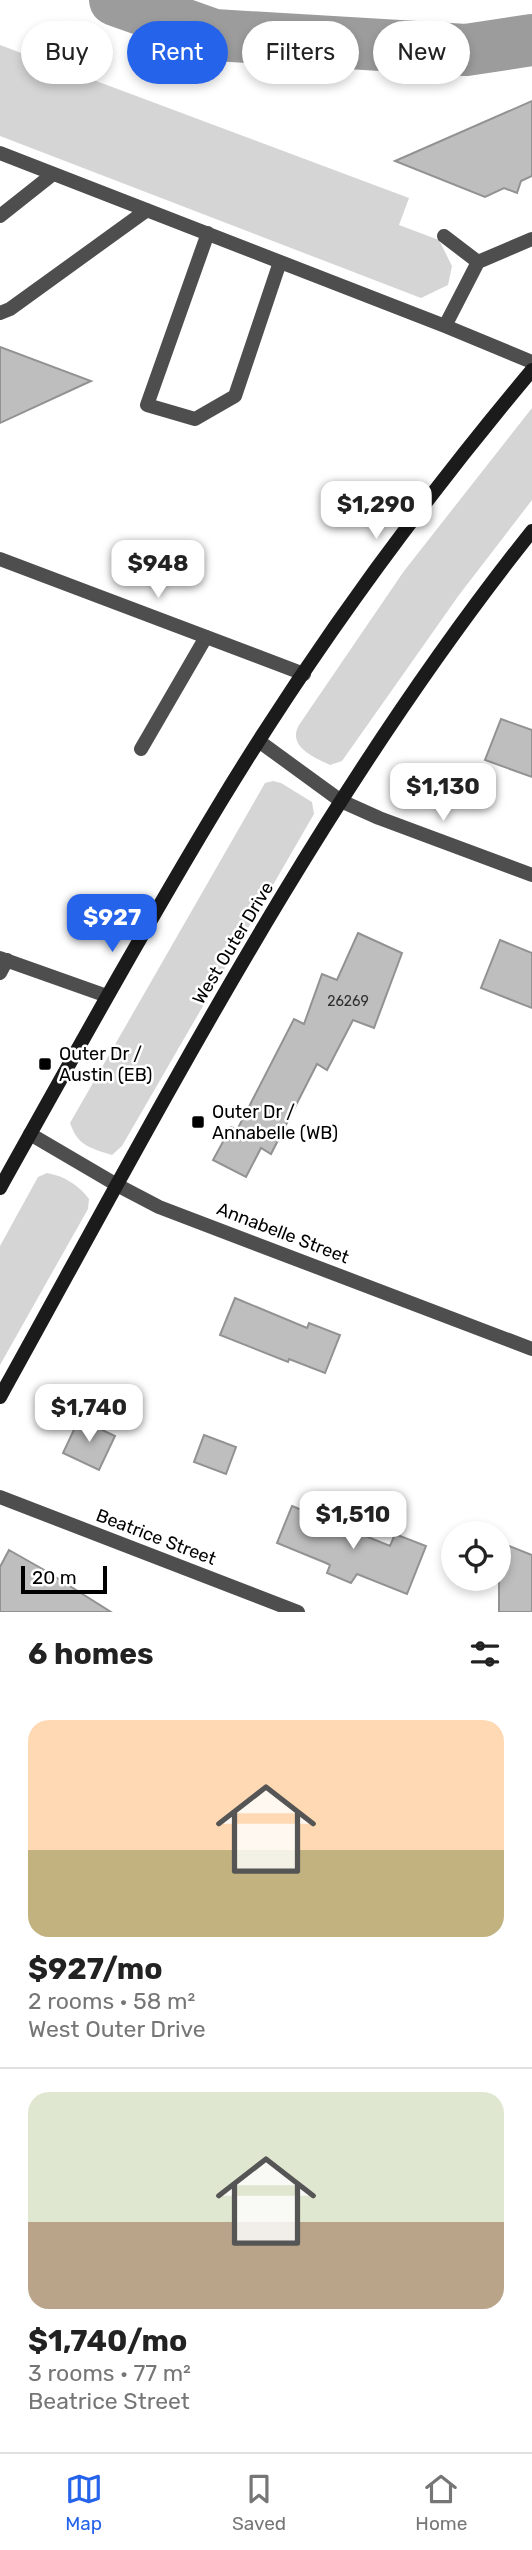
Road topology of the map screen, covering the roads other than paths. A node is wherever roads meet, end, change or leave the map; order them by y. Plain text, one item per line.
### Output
1 (0, 153) edge
2 (53, 174) junction
3 (147, 210) junction
4 (0, 216) edge
5 (208, 233) junction
6 (444, 236) dead end
7 (532, 239) edge
8 (280, 262) junction
9 (478, 262) junction
10 (0, 313) edge
11 (445, 326) junction
12 (532, 362) edge
13 (532, 370) edge
14 (532, 531) edge
15 (0, 559) edge
16 (206, 637) junction
17 (303, 674) junction
18 (260, 742) junction
19 (141, 749) dead end
20 (341, 801) junction
21 (531, 872) edge
22 (2, 963) edge
23 (107, 996) junction
24 (30, 1134) junction
25 (117, 1185) junction
26 (0, 1188) edge
27 (532, 1349) edge
28 (0, 1396) edge
29 (0, 1497) edge
30 (298, 1612) edge

1 - 2 street
2 - 3 street
2 - 4 street
3 - 5 street
3 - 10 street
5 - 8 street
5 - 8 street
6 - 9 street
7 - 9 street
8 - 11 street
9 - 11 street
11 - 12 street
13 - 17 main road
14 - 20 main road, West Outer Drive
15 - 16 street
16 - 17 street
16 - 19 street
17 - 18 main road
18 - 20 street
18 - 23 main road
20 - 21 street
20 - 25 main road, West Outer Drive
22 - 23 street
23 - 24 main road
24 - 25 street, Annabelle Street
24 - 26 main road
25 - 27 street, Annabelle Street
25 - 28 main road, West Outer Drive
29 - 30 street, Beatrice Street

